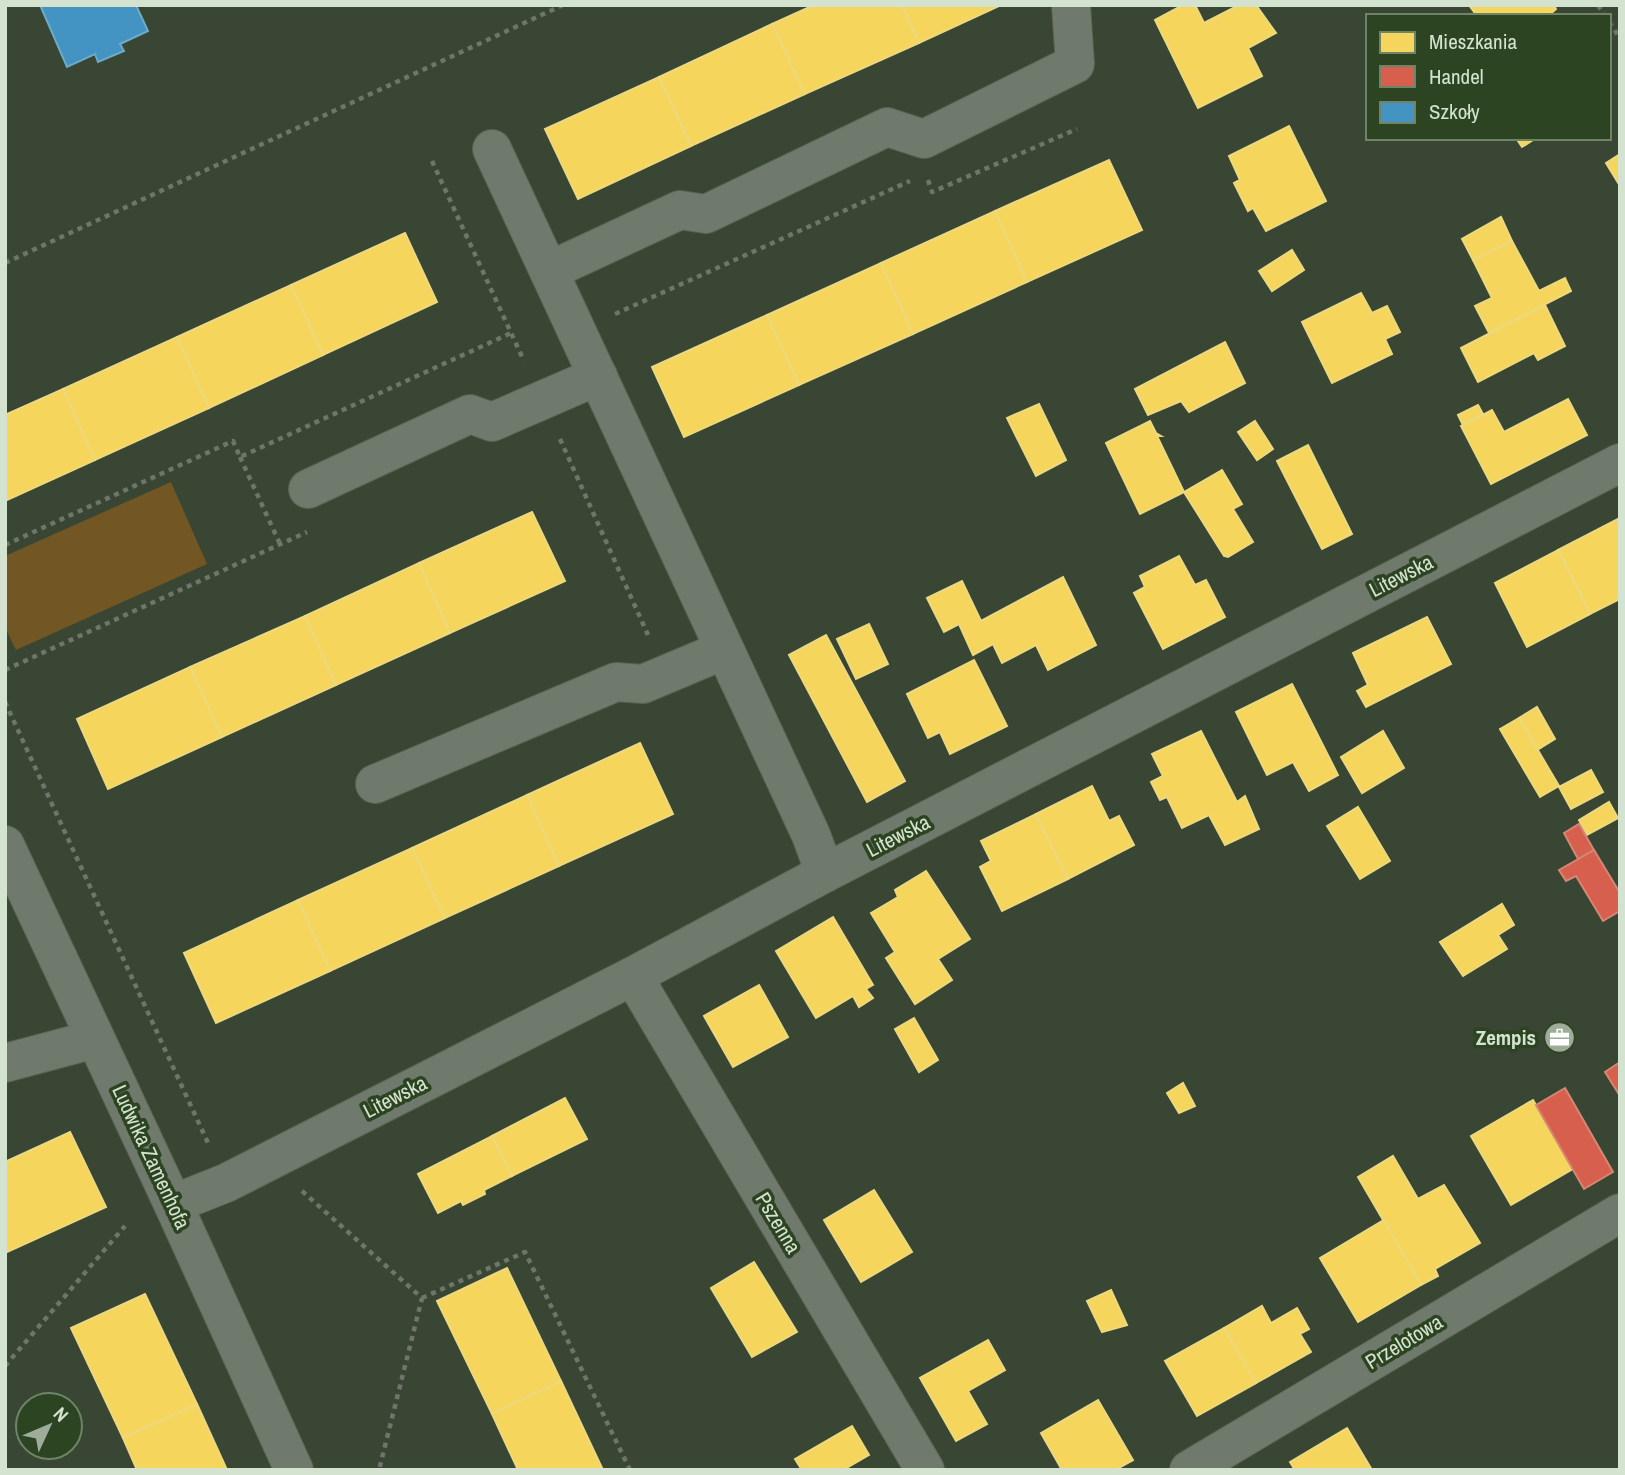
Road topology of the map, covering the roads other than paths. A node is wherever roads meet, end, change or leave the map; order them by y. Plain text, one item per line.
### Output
1 (1071, 5) edge
2 (492, 149) dead end
3 (549, 271) junction
4 (598, 376) junction
5 (1620, 463) edge
6 (308, 489) dead end
7 (724, 650) junction
8 (375, 783) dead end
9 (5, 845) edge
10 (825, 873) junction
11 (633, 976) junction
12 (95, 1039) junction
13 (5, 1063) edge
14 (173, 1203) junction
15 (1620, 1213) edge
16 (294, 1470) edge
17 (925, 1470) edge
18 (1189, 1470) edge

1 - 3 street
2 - 3 street
3 - 4 street
4 - 6 street
4 - 7 street
5 - 10 street, Litewska
7 - 8 street
7 - 10 street
9 - 12 street, Ludwika Zamenhofa
10 - 11 street, Litewska
11 - 14 street, Litewska
11 - 17 street, Pszenna
12 - 13 street
12 - 14 street, Ludwika Zamenhofa
14 - 16 street, Ludwika Zamenhofa
15 - 18 street, Przelotowa

